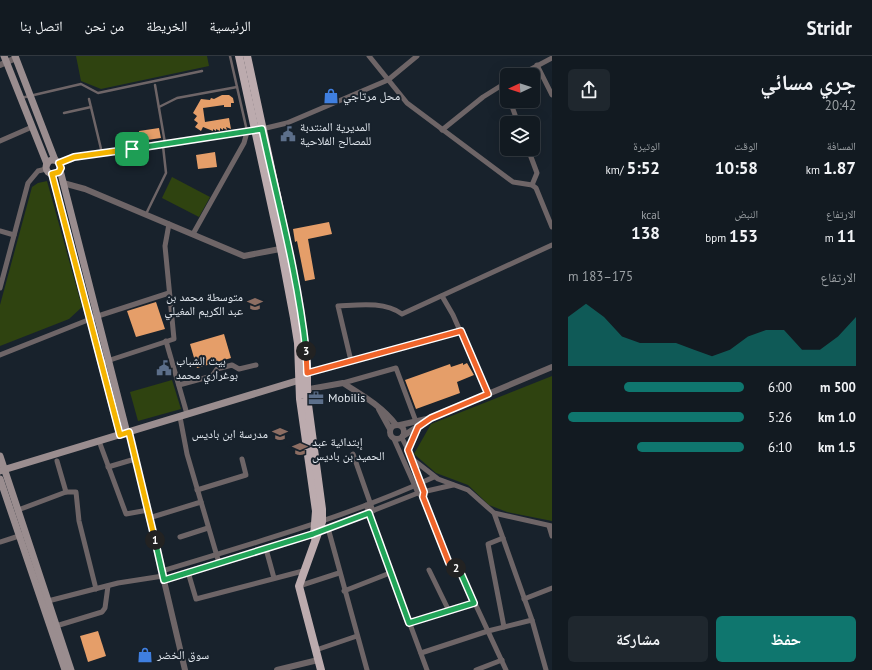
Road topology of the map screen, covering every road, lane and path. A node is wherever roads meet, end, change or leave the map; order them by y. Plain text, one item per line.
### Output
1 (230, 56) edge
2 (239, 56) edge
3 (247, 56) edge
4 (369, 56) edge
5 (540, 56) edge
6 (15, 57) edge
7 (414, 57) edge
8 (552, 58) edge
9 (4, 59) edge
10 (545, 62) junction
11 (537, 65) junction
12 (532, 68) edge
13 (202, 71) dead end
14 (388, 80) junction
15 (155, 85) dead end
16 (500, 86) edge
17 (237, 87) junction
18 (30, 96) junction
19 (552, 96) edge
20 (21, 98) junction
21 (89, 99) dead end
22 (91, 107) junction
23 (159, 107) junction
24 (64, 114) dead end
25 (32, 127) junction
26 (254, 130) junction
27 (442, 130) junction
28 (0, 141) edge
29 (164, 144) junction
30 (102, 153) junction
31 (531, 156) edge
32 (58, 164) junction
33 (48, 169) junction
34 (63, 183) junction
35 (532, 185) junction
36 (146, 214) junction
37 (169, 224) junction
38 (552, 227) edge
39 (0, 231) edge
40 (193, 234) junction
41 (14, 235) junction
42 (552, 245) edge
43 (285, 248) junction
44 (0, 288) edge
45 (169, 293) junction
46 (442, 296) junction
47 (98, 316) junction
48 (90, 319) junction
49 (461, 331) junction
50 (166, 341) junction
51 (0, 355) edge
52 (109, 361) junction
53 (351, 361) junction
54 (101, 363) junction
55 (256, 365) dead end
56 (552, 367) edge
57 (305, 377) junction
58 (343, 383) junction
59 (179, 386) junction
60 (304, 390) junction
61 (488, 394) junction
62 (379, 409) junction
63 (184, 415) junction
64 (417, 424) junction
65 (398, 425) junction
66 (390, 429) junction
67 (126, 433) junction
68 (402, 437) junction
69 (394, 438) junction
70 (99, 441) junction
71 (408, 450) junction
72 (353, 454) dead end
73 (0, 456) edge
74 (411, 457) junction
75 (136, 459) junction
76 (242, 459) dead end
77 (56, 461) dead end
78 (108, 466) junction
79 (2, 471) edge
80 (434, 477) junction
81 (0, 479) edge
82 (421, 483) junction
83 (453, 485) junction
84 (414, 486) junction
85 (197, 490) junction
86 (66, 492) junction
87 (422, 494) junction
88 (201, 502) junction
89 (368, 505) junction
90 (18, 510) junction
91 (148, 510) junction
92 (371, 512) junction
93 (494, 513) junction
94 (149, 518) junction
95 (550, 526) edge
96 (208, 528) junction
97 (328, 528) junction
98 (316, 530) junction
99 (22, 535) junction
100 (552, 536) edge
101 (180, 537) dead end
102 (503, 538) junction
103 (0, 542) edge
104 (266, 549) junction
105 (216, 555) junction
106 (219, 563) junction
107 (429, 570) dead end
108 (303, 571) junction
109 (188, 572) junction
110 (339, 573) junction
111 (390, 573) junction
112 (163, 575) junction
113 (274, 578) junction
114 (108, 586) junction
115 (299, 586) junction
116 (552, 588) edge
117 (96, 589) junction
118 (344, 591) junction
119 (524, 599) junction
120 (48, 601) junction
121 (474, 603) junction
122 (449, 611) junction
123 (532, 620) junction
124 (409, 623) junction
125 (56, 626) junction
126 (504, 627) junction
127 (488, 630) junction
128 (357, 636) junction
129 (316, 650) junction
130 (421, 653) junction
131 (318, 660) junction
132 (502, 660) junction
133 (64, 670) edge
134 (71, 670) edge
135 (186, 670) edge
136 (279, 670) edge
137 (321, 670) edge
138 (367, 670) edge
139 (427, 670) edge
140 (478, 670) edge
141 (506, 670) edge
142 (546, 670) edge

1 - 17 lane
2 - 26 main road
3 - 26 main road
4 - 14 street
5 - 10 street
6 - 9 street
6 - 18 main road
7 - 14 street
8 - 10 street
9 - 20 main road
10 - 11 street
11 - 12 street
11 - 19 street
13 - 18 lane
14 - 26 street
14 - 27 street
15 - 23 lane
16 - 27 street
17 - 23 lane
17 - 26 lane
18 - 20 lane
18 - 32 main road
20 - 25 main road
21 - 22 lane
22 - 24 lane
22 - 30 lane
23 - 29 lane
25 - 28 street
25 - 33 main road
26 - 29 street
26 - 40 street
26 - 43 main road
27 - 35 street
29 - 30 street
29 - 36 lane
30 - 32 street
31 - 35 street
32 - 33 main road
32 - 33 main road
32 - 34 main road
33 - 41 street
33 - 48 main road
34 - 36 street
34 - 47 main road
35 - 38 street
36 - 37 street
37 - 40 street
37 - 45 street
39 - 41 street
40 - 43 street
41 - 44 street
42 - 46 street
43 - 57 main road
45 - 47 street
45 - 50 street
46 - 49 street
46 - 53 street
47 - 48 street
47 - 52 main road
48 - 51 street
48 - 54 main road
49 - 53 street
49 - 61 street
50 - 52 street
50 - 59 street
52 - 54 street
52 - 67 main road
53 - 57 street
54 - 67 main road
55 - 59 street
56 - 61 street
57 - 60 main road
57 - 63 main road
58 - 60 street
58 - 62 street
58 - 64 street
59 - 63 street
60 - 98 main road
61 - 64 street
62 - 65 street
62 - 66 street
63 - 67 main road
63 - 85 street
64 - 65 street
64 - 68 street
64 - 71 street
65 - 66 street
65 - 68 street
66 - 69 street
67 - 70 main road
67 - 75 street
68 - 69 street
68 - 71 street
69 - 84 street
70 - 78 street
70 - 79 main road
71 - 74 street
72 - 89 street
73 - 79 main road
74 - 80 street
74 - 82 street
75 - 78 street
75 - 91 street
76 - 85 street
77 - 86 street
78 - 91 street
79 - 90 main road
80 - 82 street
80 - 83 street
81 - 99 main road
82 - 84 street
82 - 87 street
83 - 87 street
83 - 93 street
84 - 87 street
84 - 89 street
85 - 88 street
86 - 90 street
86 - 117 street
87 - 92 street
87 - 121 street
88 - 94 street
88 - 96 street
89 - 92 street
89 - 98 street
90 - 99 main road
91 - 94 street
92 - 97 street
92 - 111 street
93 - 95 street
93 - 102 street
94 - 112 street
95 - 100 street
96 - 101 street
96 - 105 street
97 - 98 street
97 - 110 street
98 - 104 street
98 - 105 street
98 - 108 main road
99 - 103 street
99 - 120 main road
99 - 133 main road
102 - 119 street
102 - 126 street
104 - 106 street
104 - 113 street
105 - 106 street
105 - 112 street
106 - 109 street
107 - 122 street
108 - 113 street
108 - 115 main road
109 - 112 street
109 - 113 street
110 - 115 street
110 - 118 street
111 - 118 street
111 - 124 street
112 - 114 street
112 - 135 street
114 - 117 street
114 - 125 street
115 - 129 main road
116 - 119 street
117 - 120 street
118 - 128 street
119 - 123 street
120 - 125 main road
121 - 122 street
121 - 127 street
122 - 124 street
123 - 126 street
123 - 142 street
124 - 130 street
125 - 134 main road
126 - 127 street
127 - 130 street
127 - 132 street
128 - 129 street
128 - 138 street
129 - 131 main road
130 - 139 street
131 - 136 street
131 - 137 main road
132 - 140 street
132 - 141 street

